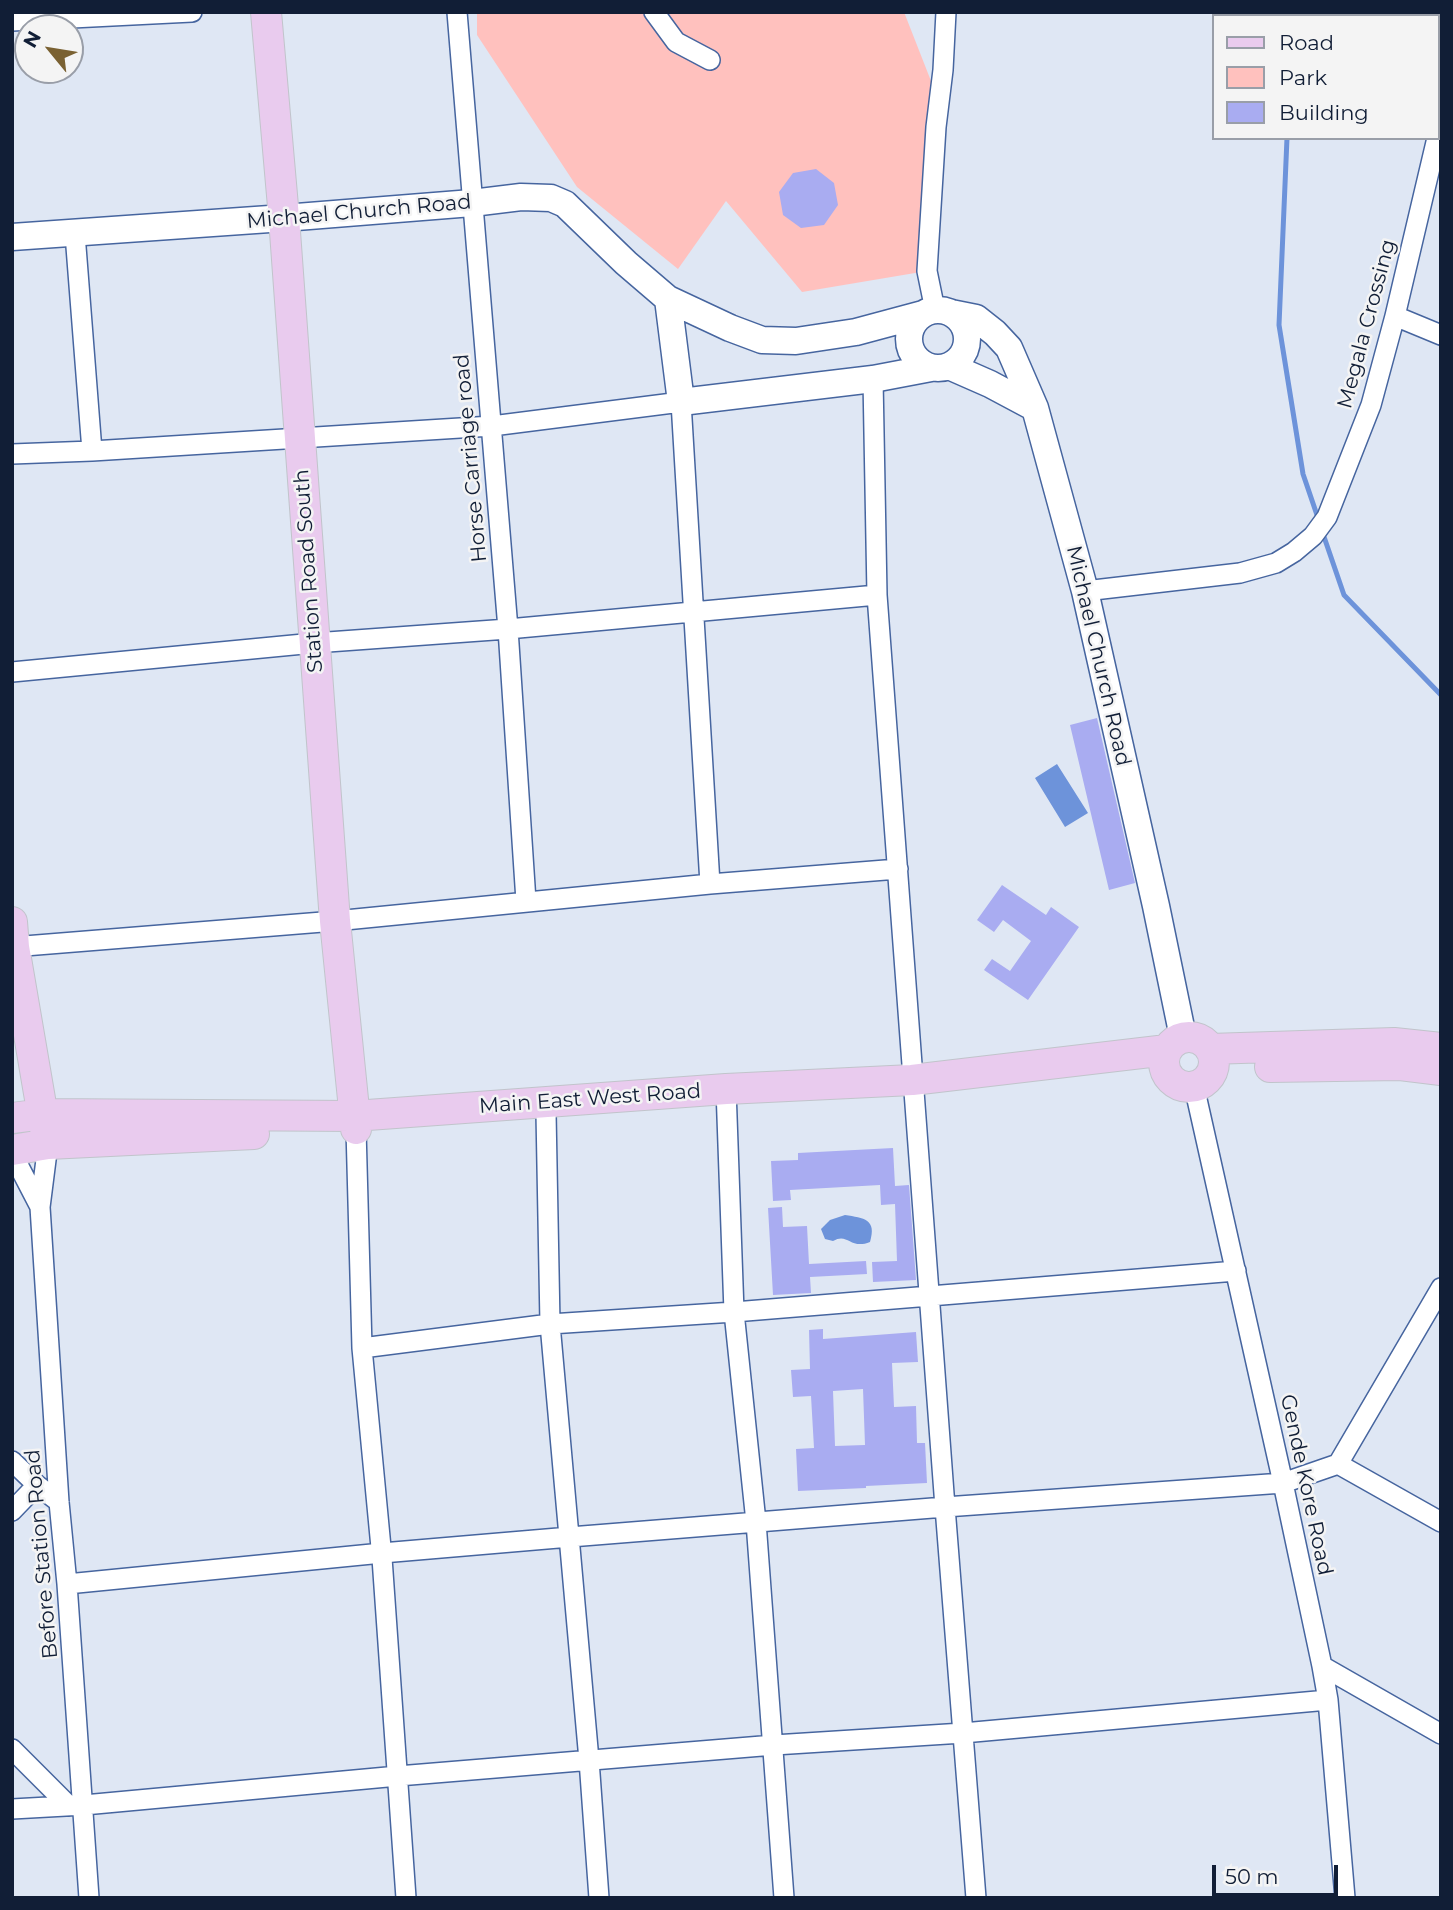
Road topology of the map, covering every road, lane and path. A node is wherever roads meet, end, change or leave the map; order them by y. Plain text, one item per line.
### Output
1 (192, 12) edge
2 (266, 12) edge
3 (457, 12) edge
4 (654, 12) edge
5 (946, 12) edge
6 (12, 21) edge
7 (710, 60) dead end
8 (1437, 140) edge
9 (472, 203) junction
10 (284, 218) junction
11 (75, 234) junction
12 (12, 237) edge
13 (668, 299) junction
14 (936, 312) junction
15 (1395, 316) junction
16 (1441, 335) edge
17 (940, 367) junction
18 (873, 379) junction
19 (681, 402) junction
20 (1035, 408) junction
21 (492, 425) junction
22 (299, 437) junction
23 (92, 451) junction
24 (12, 454) edge
25 (1085, 591) junction
26 (877, 594) junction
27 (695, 612) junction
28 (508, 629) junction
29 (314, 643) junction
30 (12, 672) edge
31 (898, 869) junction
32 (710, 884) junction
33 (526, 901) junction
34 (335, 920) junction
35 (13, 939) edge
36 (1441, 1048) edge
37 (1171, 1053) junction
38 (1299, 1056) junction
39 (1206, 1067) junction
40 (1441, 1070) edge
41 (913, 1086) junction
42 (726, 1096) junction
43 (545, 1113) junction
44 (43, 1114) junction
45 (12, 1118) edge
46 (355, 1122) junction
47 (48, 1144) junction
48 (12, 1152) edge
49 (40, 1207) junction
50 (1236, 1271) junction
51 (1441, 1288) edge
52 (929, 1296) junction
53 (734, 1312) junction
54 (550, 1324) junction
55 (362, 1348) junction
56 (12, 1461) edge
57 (1338, 1464) junction
58 (1283, 1483) junction
59 (37, 1485) junction
60 (59, 1503) junction
61 (944, 1507) junction
62 (12, 1511) edge
63 (756, 1522) junction
64 (1441, 1522) edge
65 (570, 1537) junction
66 (382, 1553) junction
67 (67, 1584) junction
68 (1321, 1666) junction
69 (1328, 1700) junction
70 (963, 1732) junction
71 (1441, 1734) edge
72 (774, 1745) junction
73 (12, 1749) edge
74 (590, 1760) junction
75 (398, 1776) junction
76 (76, 1805) junction
77 (12, 1809) edge
78 (89, 1898) edge
79 (406, 1898) edge
80 (599, 1898) edge
81 (784, 1898) edge
82 (976, 1898) edge
83 (1345, 1898) edge

1 - 6 street
2 - 10 main road, Station Road South
3 - 9 street, Horse Carriage road
4 - 7 street
5 - 14 street
8 - 15 street, Megala Crossing
9 - 10 main road, Michael Church Road
9 - 13 main road, Michael Church Road
9 - 21 street, Horse Carriage road
10 - 11 main road, Michael Church Road
10 - 22 main road, Station Road South
11 - 12 main road, Michael Church Road
11 - 23 street
13 - 14 main road, Michael Church Road
13 - 19 main road
14 - 17 main road
14 - 17 main road
14 - 20 main road, Michael Church Road
15 - 16 street
15 - 25 street, Megala Crossing
17 - 18 main road
17 - 20 main road
18 - 19 main road
18 - 26 street
19 - 21 street
19 - 27 street
20 - 25 main road, Michael Church Road
21 - 22 street
21 - 28 street, Horse Carriage road
22 - 23 street
22 - 29 main road, Station Road South
23 - 24 street
25 - 37 main road, Michael Church Road
26 - 27 street
26 - 31 street
27 - 28 street
27 - 32 street
28 - 29 street
28 - 33 street, Horse Carriage road
29 - 30 street
29 - 34 main road, Station Road South
31 - 32 street
31 - 41 street
32 - 33 street
33 - 34 street
34 - 35 street
34 - 46 main road, Station Road South
35 - 44 main road
36 - 38 main road
37 - 39 main road
37 - 39 main road
37 - 41 main road, Main East West Road
38 - 39 main road
38 - 40 main road
39 - 50 street, Gende Kore Road
41 - 42 main road, Main East West Road
41 - 52 street
42 - 43 main road, Main East West Road
42 - 46 main road, Main East West Road
42 - 53 street
43 - 46 main road, Main East West Road
43 - 54 street
44 - 45 main road, Main East West Road
44 - 46 main road, Main East West Road
44 - 47 main road
46 - 47 main road, Main East West Road
46 - 55 street
47 - 48 main road, Main East West Road
47 - 49 street, Before Station Road
48 - 49 street, Before Station Road
49 - 60 street, Before Station Road
50 - 52 street
50 - 58 street, Gende Kore Road
51 - 57 street
52 - 53 street
52 - 61 street
53 - 54 street
53 - 63 street
54 - 55 street
54 - 65 street
55 - 66 street
56 - 59 street
57 - 58 street
57 - 64 street
58 - 61 street
58 - 68 street, Gende Kore Road
59 - 60 street
59 - 62 street
60 - 67 street, Before Station Road
61 - 63 street
61 - 70 street
63 - 65 street
63 - 72 street
65 - 66 street
65 - 74 street
66 - 67 street
66 - 75 street
67 - 76 street, Before Station Road
68 - 69 street, Gende Kore Road
68 - 71 street
69 - 70 street
69 - 83 street, Gende Kore Road
70 - 72 street
70 - 82 street
72 - 74 street
72 - 81 street
73 - 76 street
74 - 75 street
74 - 80 street
75 - 76 street
75 - 79 street
76 - 77 street
76 - 78 street, Before Station Road

